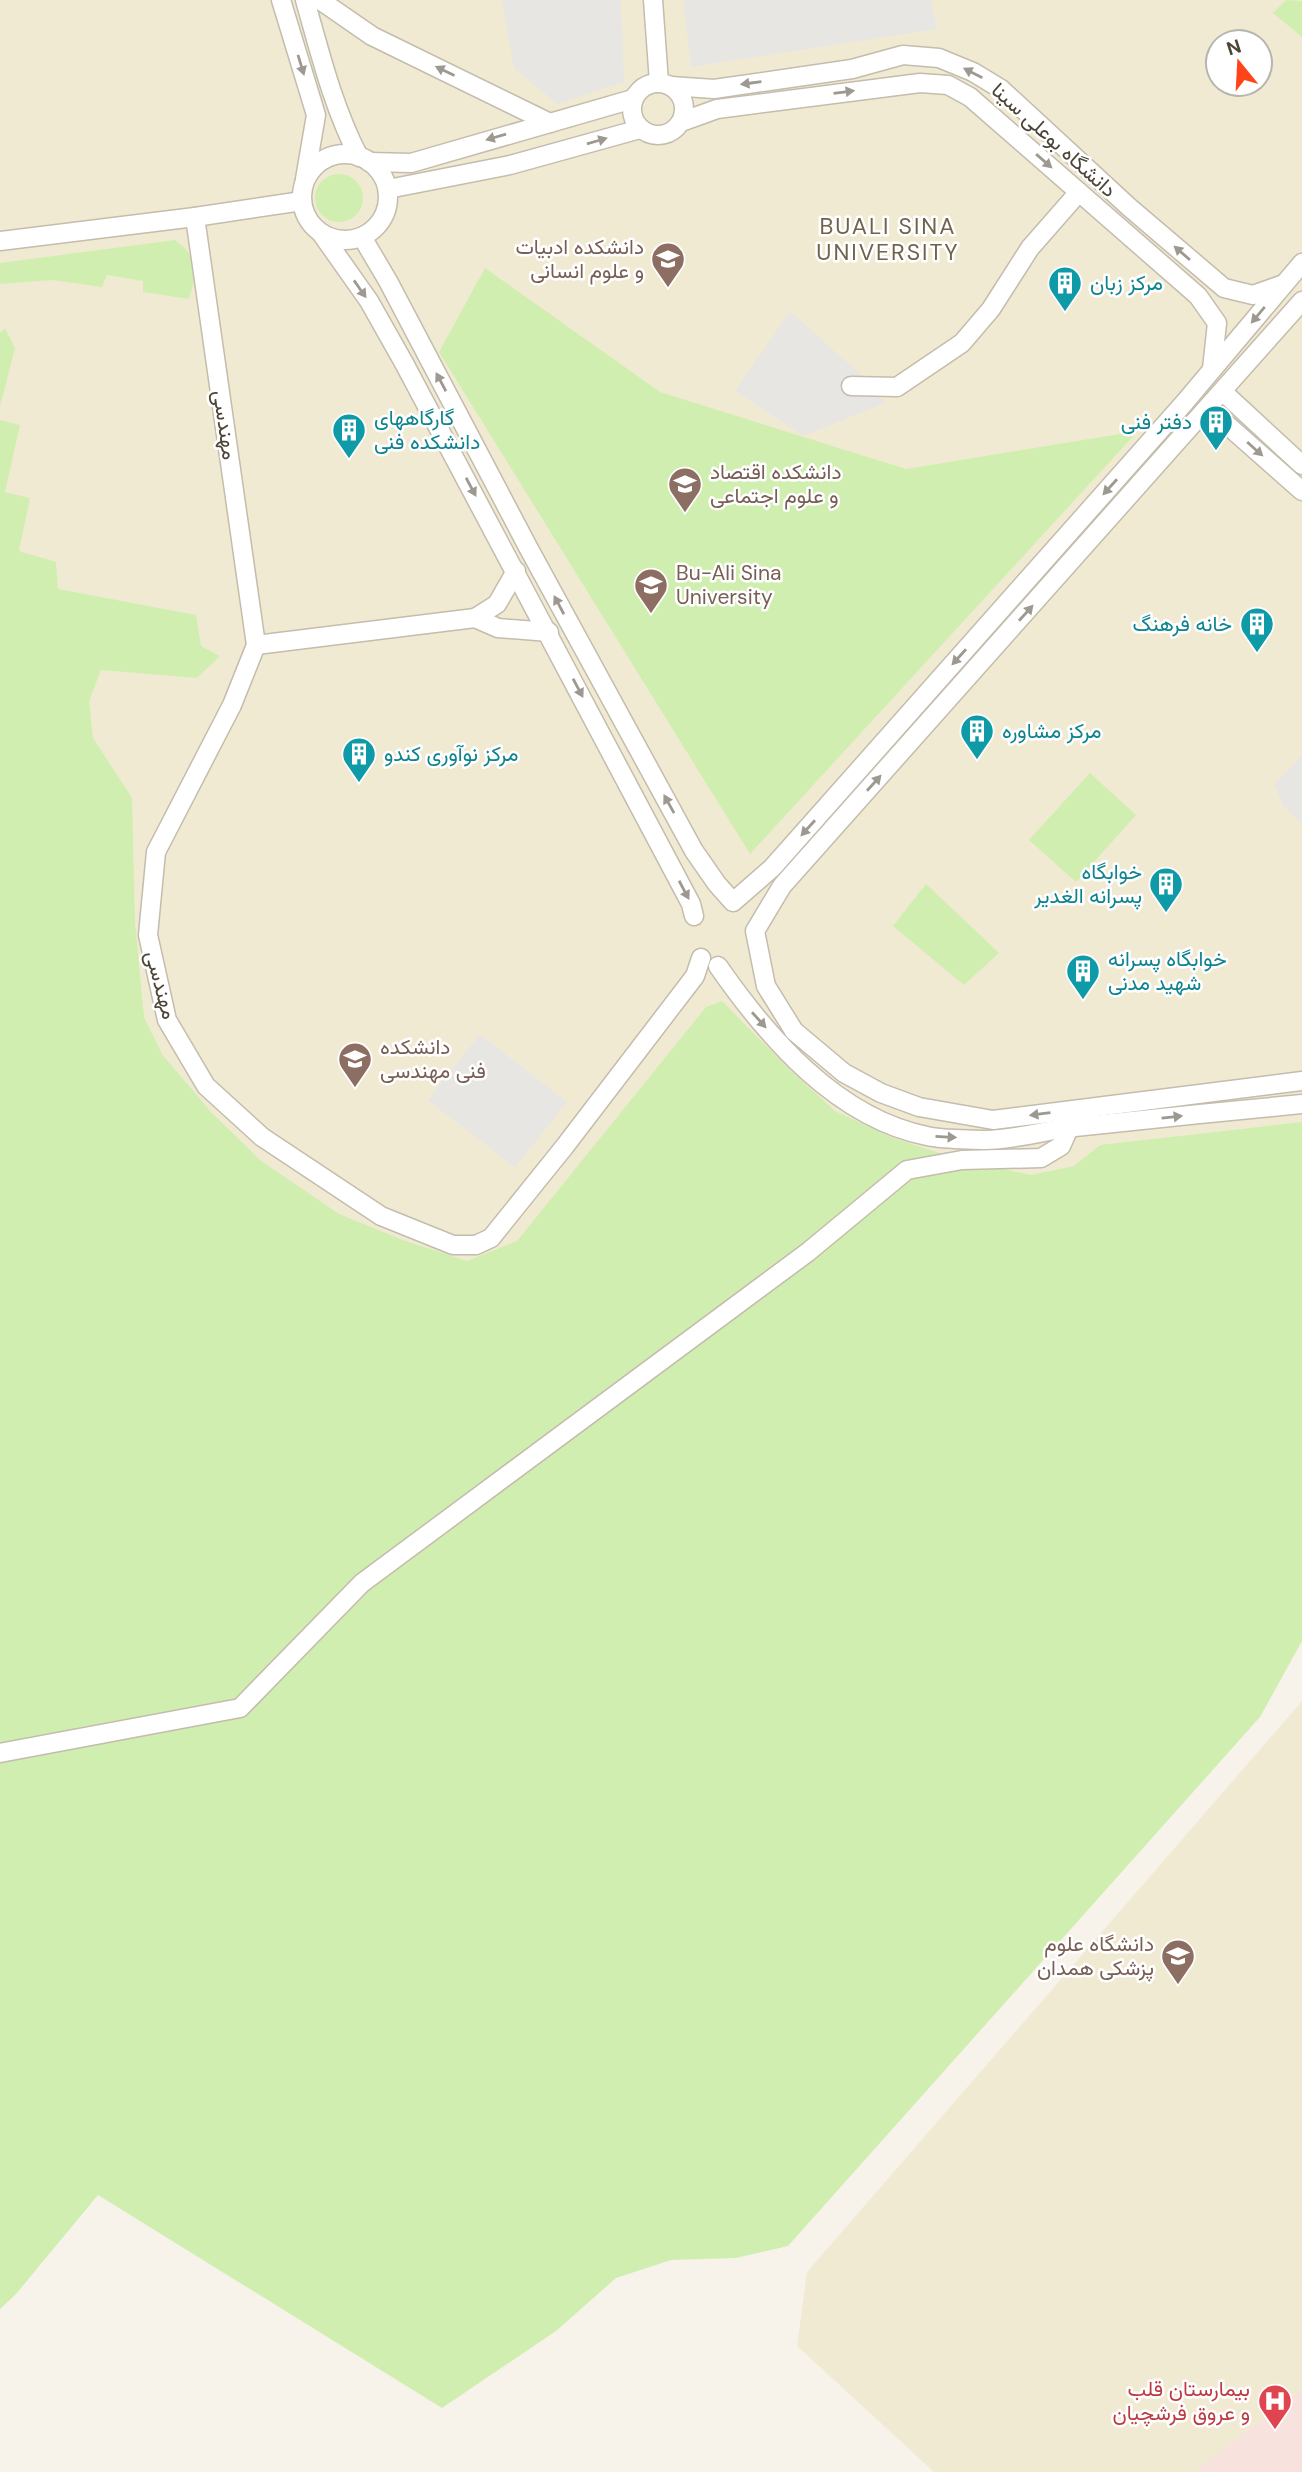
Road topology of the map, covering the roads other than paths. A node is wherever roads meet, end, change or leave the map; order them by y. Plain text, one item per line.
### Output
1 (281, 0) edge
2 (305, 0) edge
3 (320, 0) edge
4 (653, 0) edge
5 (665, 84) junction
6 (633, 99) junction
7 (681, 122) junction
8 (550, 123) junction
9 (640, 129) junction
10 (364, 159) junction
11 (388, 189) junction
12 (1079, 192) junction
13 (303, 193) junction
14 (195, 217) junction
15 (321, 233) junction
16 (362, 237) junction
17 (0, 241) edge
18 (1302, 263) edge
19 (1284, 284) junction
20 (1302, 301) edge
21 (1212, 369) junction
22 (851, 386) dead end
23 (1223, 392) junction
24 (1208, 408) junction
25 (1302, 465) edge
26 (1302, 491) edge
27 (516, 570) junction
28 (475, 618) junction
29 (549, 632) junction
30 (256, 645) junction
31 (694, 916) dead end
32 (701, 958) dead end
33 (718, 966) dead end
34 (1302, 1081) edge
35 (1302, 1104) edge
36 (1069, 1119) junction
37 (0, 1753) edge

1 -> 13 street
2 - 10 street
8 -> 3 street
4 - 5 street
5 - 6 street
5 - 7 street
19 -> 5 street, دانشگاه بوعلی سینا
6 - 8 street
6 - 9 street
7 - 9 street
7 -> 12 street, دانشگاه بوعلی سینا
8 -> 10 street
11 -> 9 street
10 - 11 street
10 - 13 street
11 - 16 street
12 - 21 street, دانشگاه بوعلی سینا
12 - 22 street
13 - 14 street
13 - 15 street
14 - 17 street
14 - 30 street, مهندسی
15 - 16 street
15 -> 27 street
21 -> 16 street
18 - 19 street
19 -> 21 street
20 - 23 street
23 - 24 street
23 - 25 street
24 -> 26 street
36 -> 24 street
27 - 28 street
27 - 29 street
28 - 29 street
28 - 30 street
29 -> 31 street
30 - 32 street, مهندسی
33 -> 36 street
34 - 36 street
36 -> 35 street
36 - 37 street

